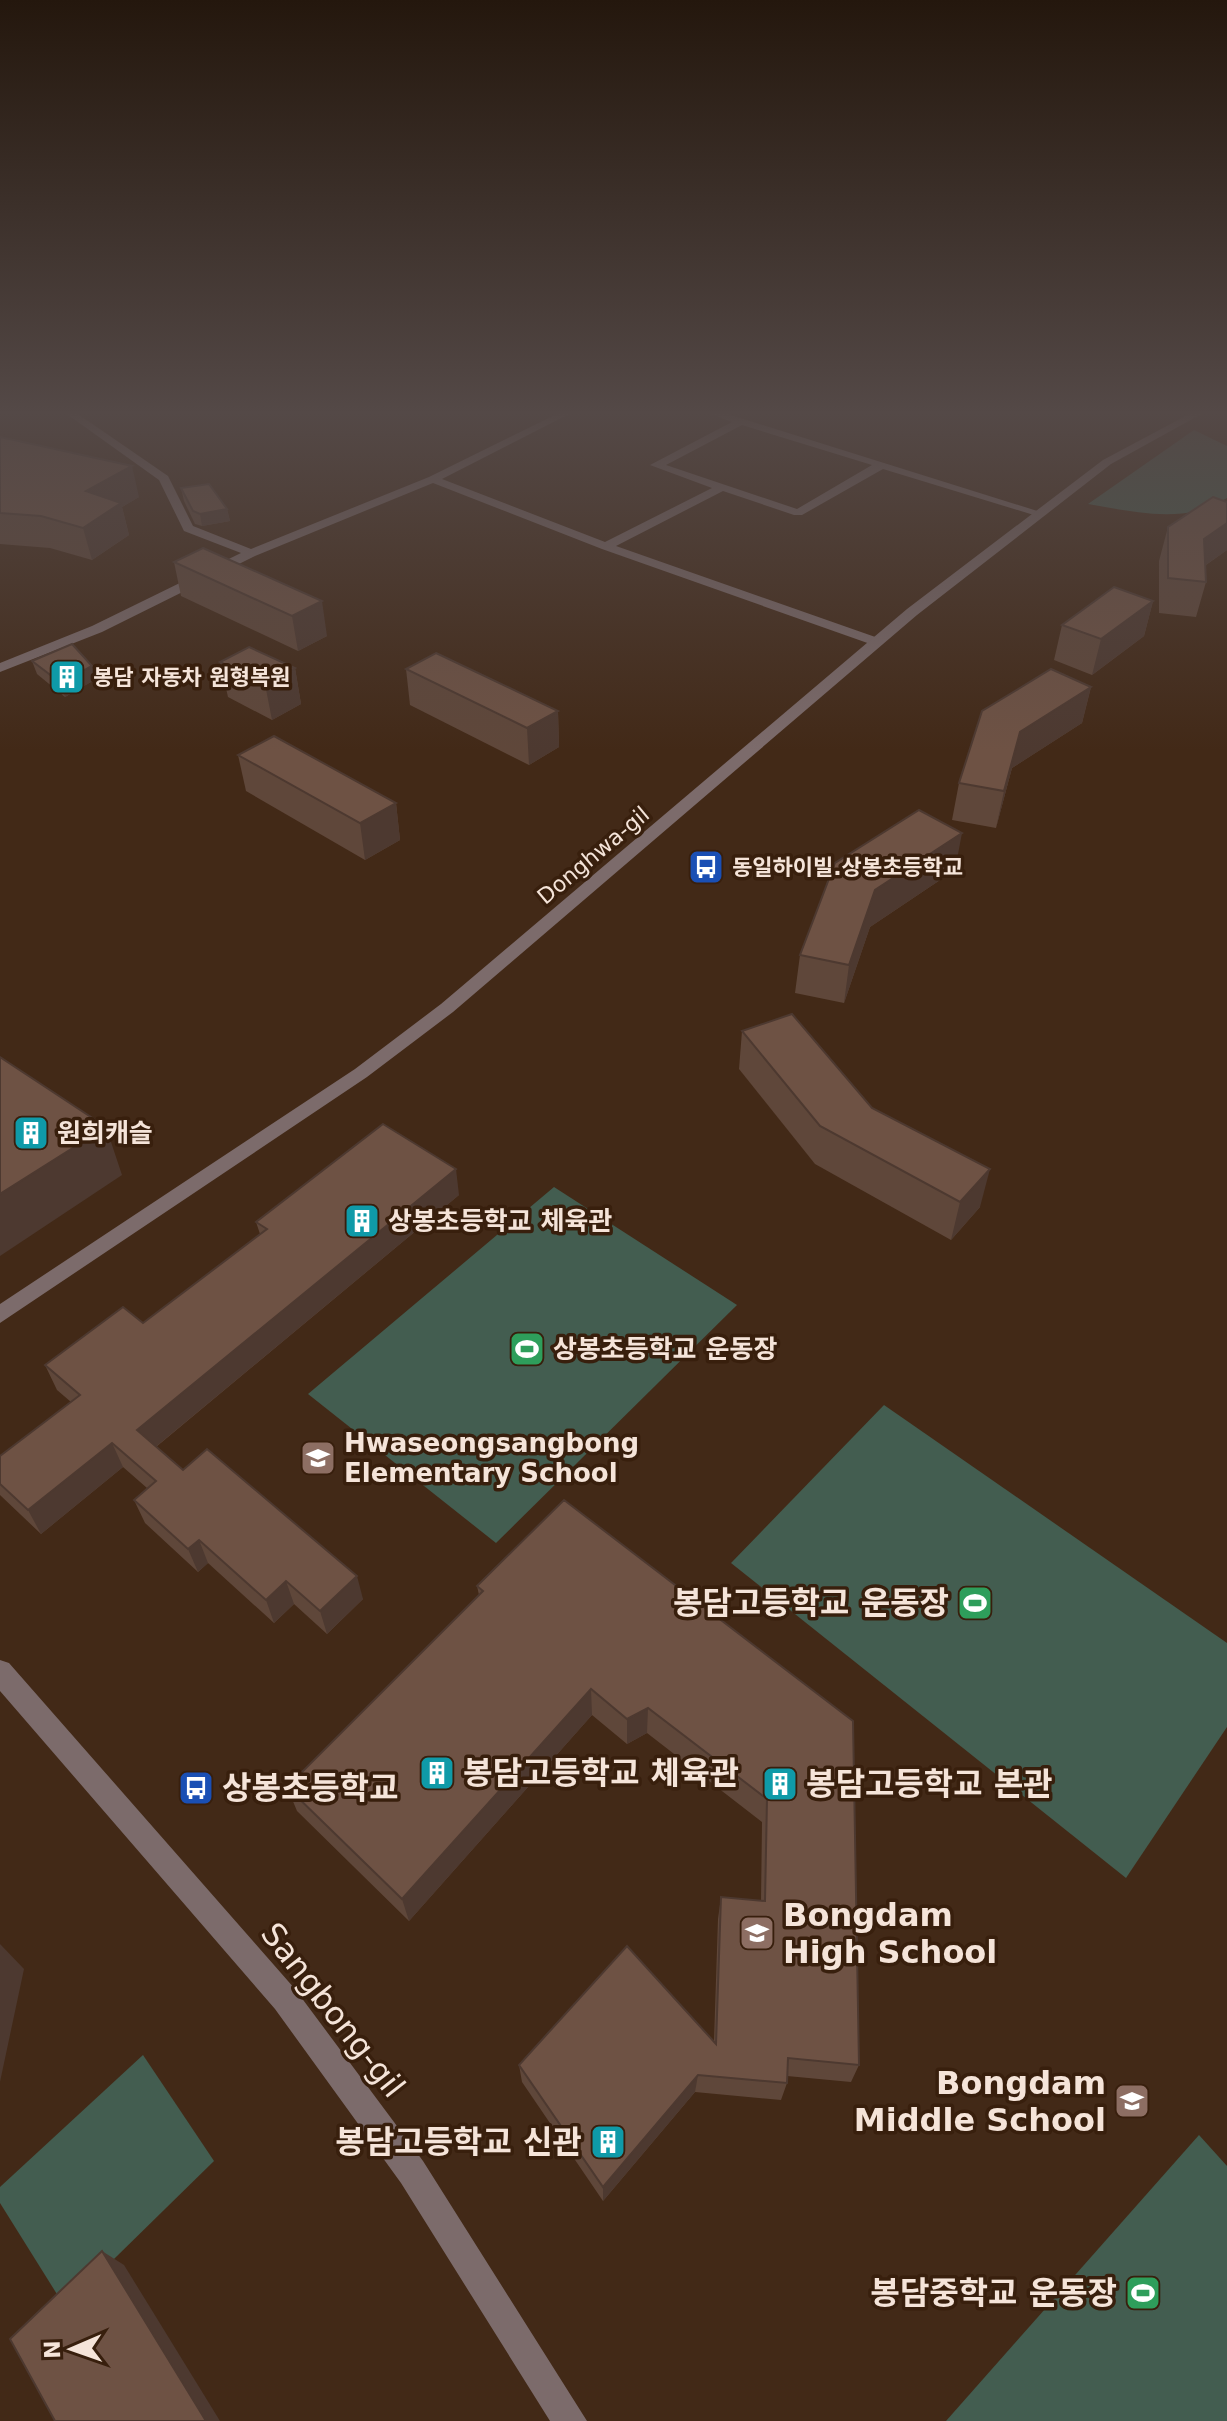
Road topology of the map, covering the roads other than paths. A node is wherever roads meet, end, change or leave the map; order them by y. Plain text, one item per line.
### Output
1 (187, 525) edge
2 (320, 525) edge
3 (552, 525) edge
4 (648, 525) edge
5 (1027, 525) edge
6 (606, 546) junction
7 (251, 553) junction
8 (876, 642) junction
9 (0, 668) edge
10 (0, 1315) edge
11 (0, 1672) edge
12 (570, 2421) edge

1 - 7 street
2 - 7 street
3 - 6 street
4 - 6 street
5 - 8 street, Donghwa-gil
6 - 8 street
7 - 9 street
8 - 10 street, Donghwa-gil
11 - 12 street, Sangbong-gil

